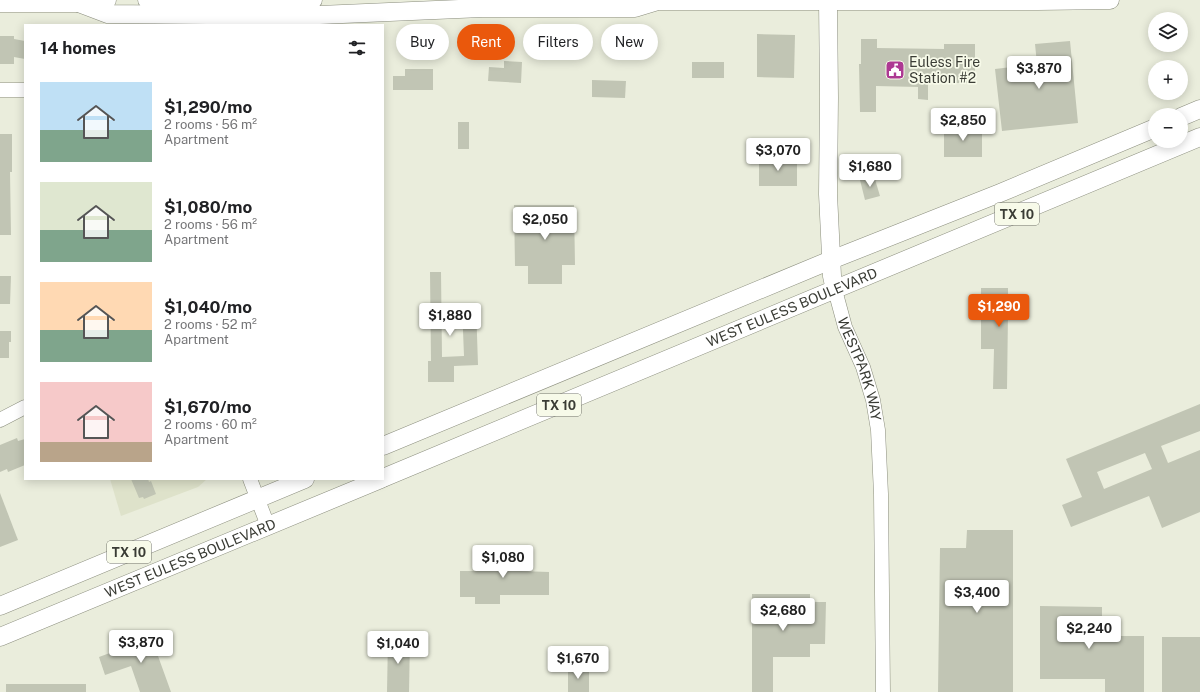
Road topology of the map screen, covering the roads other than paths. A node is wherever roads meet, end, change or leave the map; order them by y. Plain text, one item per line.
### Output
1 (107, 0) edge
2 (147, 0) edge
3 (656, 0) edge
4 (1110, 0) edge
5 (828, 1) edge
6 (0, 3) edge
7 (79, 3) junction
8 (481, 4) edge
9 (300, 8) edge
10 (0, 90) edge
11 (22, 90) edge
12 (1200, 109) edge
13 (1188, 114) edge
14 (1148, 131) edge
15 (1132, 137) junction
16 (1200, 137) edge
17 (1136, 163) junction
18 (831, 260) junction
19 (835, 290) junction
20 (24, 408) edge
21 (0, 420) edge
22 (422, 430) junction
23 (384, 446) edge
24 (434, 457) junction
25 (384, 478) edge
26 (250, 480) edge
27 (303, 480) edge
28 (380, 480) edge
29 (257, 499) junction
30 (268, 526) junction
31 (0, 606) edge
32 (0, 637) edge
33 (883, 692) edge

1 - 7 main road
2 - 9 main road
3 - 5 main road
3 - 8 main road
4 - 5 main road
5 - 18 main road, WESTPARK WAY
6 - 7 main road
7 - 9 main road
8 - 9 main road
10 - 11 street
12 - 13 main road
14 - 15 main road, WEST EULESS BOULEVARD / TX 10
15 - 17 main road
15 - 18 main road, WEST EULESS BOULEVARD / TX 10
16 - 17 main road, WEST EULESS BOULEVARD / TX 10
17 - 19 main road, WEST EULESS BOULEVARD / TX 10
18 - 19 main road, WESTPARK WAY
18 - 22 main road, WEST EULESS BOULEVARD / TX 10
19 - 24 main road, WEST EULESS BOULEVARD / TX 10
19 - 33 street, WESTPARK WAY
20 - 21 street
22 - 23 main road, WEST EULESS BOULEVARD / TX 10
22 - 24 main road
24 - 25 main road, WEST EULESS BOULEVARD / TX 10
26 - 29 street
27 - 29 main road, WEST EULESS BOULEVARD / TX 10
28 - 30 main road, WEST EULESS BOULEVARD / TX 10
29 - 30 street
29 - 31 main road, WEST EULESS BOULEVARD / TX 10
30 - 32 main road, WEST EULESS BOULEVARD / TX 10

